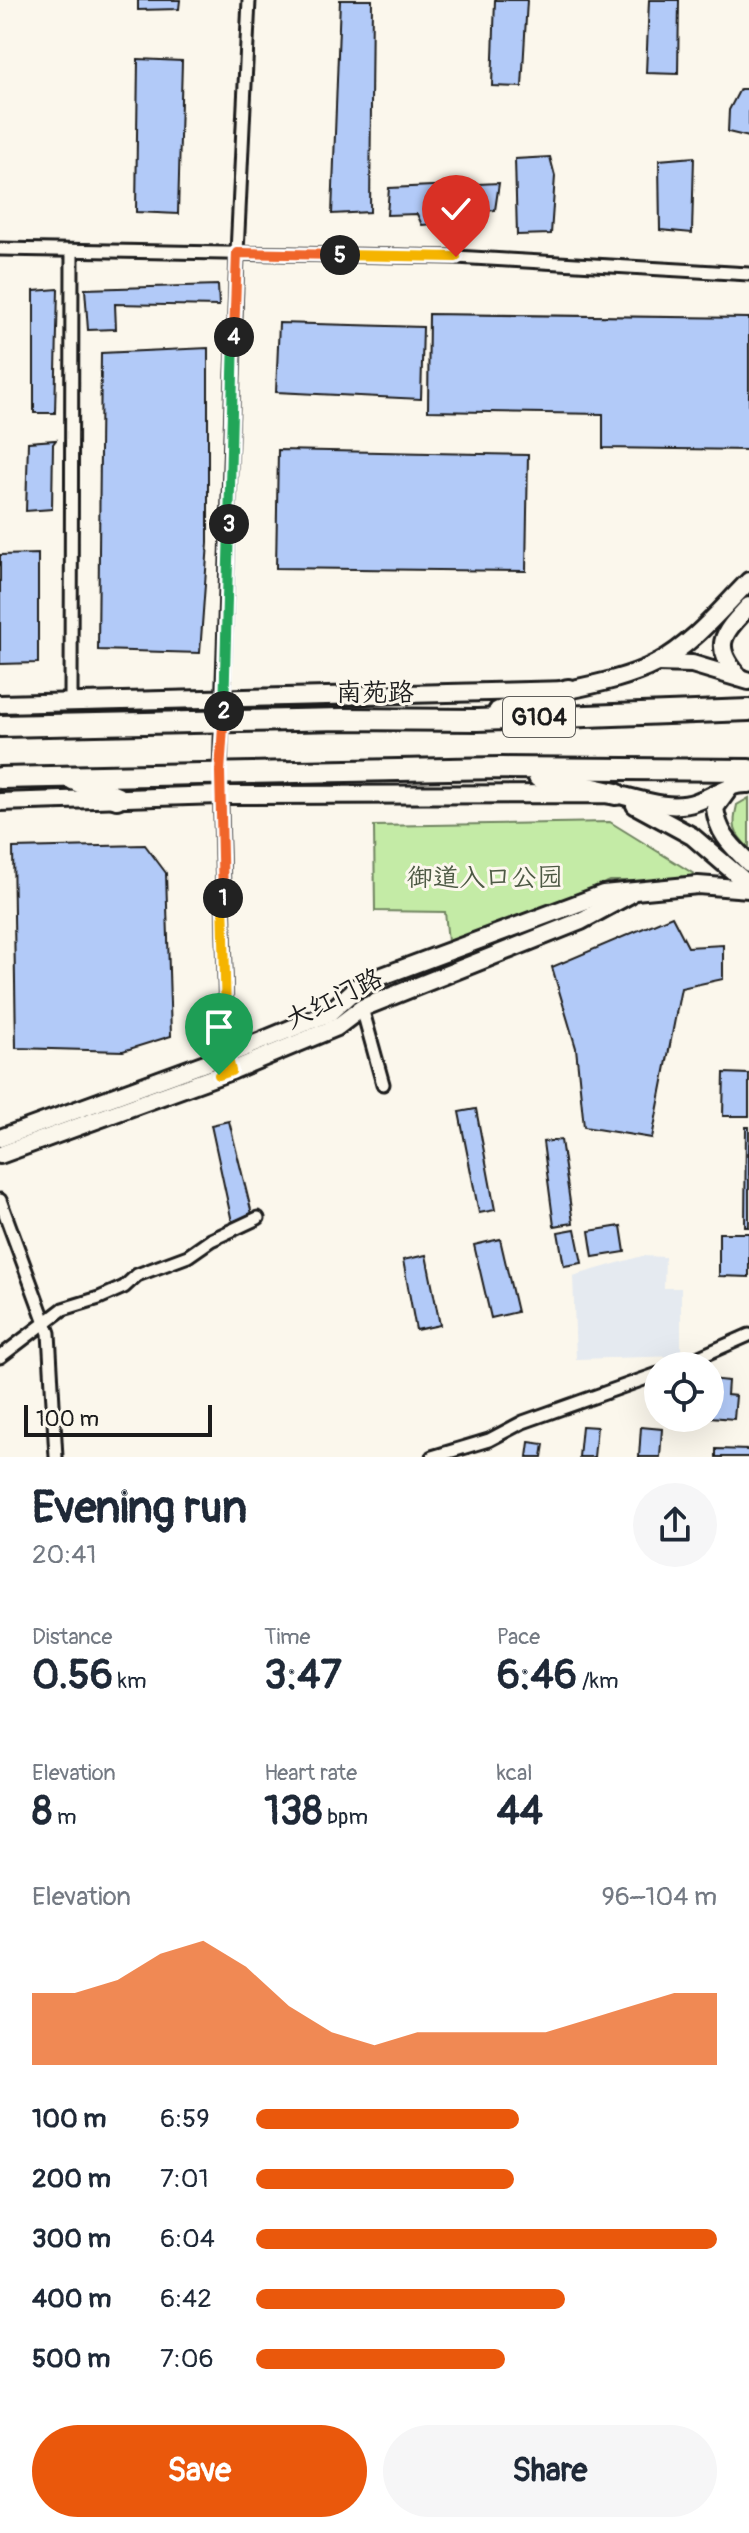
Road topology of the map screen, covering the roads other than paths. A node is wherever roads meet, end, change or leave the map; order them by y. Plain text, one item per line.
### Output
1 (249, 0) edge
2 (0, 249) edge
3 (72, 253) junction
4 (237, 253) junction
5 (749, 274) edge
6 (749, 581) edge
7 (749, 606) edge
8 (657, 663) junction
9 (745, 680) edge
10 (568, 690) junction
11 (0, 704) edge
12 (71, 704) junction
13 (745, 708) edge
14 (224, 711) junction
15 (477, 720) junction
16 (0, 726) edge
17 (500, 768) junction
18 (749, 770) edge
19 (220, 772) junction
20 (66, 776) junction
21 (0, 778) edge
22 (741, 784) edge
23 (616, 794) junction
24 (220, 795) junction
25 (117, 798) junction
26 (0, 802) edge
27 (749, 863) edge
28 (749, 887) edge
29 (638, 890) junction
30 (362, 1008) junction
31 (229, 1063) junction
32 (383, 1084) dead end
33 (0, 1138) edge
34 (0, 1155) edge
35 (0, 1200) edge
36 (258, 1218) dead end
37 (46, 1324) junction
38 (749, 1335) edge
39 (711, 1352) edge
40 (0, 1357) edge
41 (644, 1379) edge
42 (56, 1457) edge
43 (432, 1457) edge

1 - 4 street
2 - 3 street
3 - 4 street
3 - 12 street
4 - 5 street
4 - 14 street
6 - 8 street
7 - 9 street
8 - 9 street
8 - 10 street
10 - 14 street
10 - 15 highway
11 - 12 street
12 - 14 street
13 - 15 highway, 南苑路 / G104
14 - 15 highway, 南苑路 / G104
14 - 16 highway, 南苑路 / G104
14 - 19 street
17 - 18 highway, G104
17 - 19 highway, G104
17 - 23 highway
19 - 20 highway, G104
19 - 24 street
20 - 21 highway, G104
20 - 25 highway
22 - 23 street
22 - 27 street
23 - 24 street
23 - 28 street
24 - 25 street
24 - 31 street
25 - 26 street
28 - 29 street, 大红门路
29 - 30 street, 大红门路
29 - 31 street, 大红门路
30 - 31 street, 大红门路
30 - 32 street
31 - 33 street, 大红门路
31 - 34 street, 大红门路
35 - 37 street
36 - 37 street
37 - 40 street
37 - 42 street
38 - 39 street
41 - 43 street

